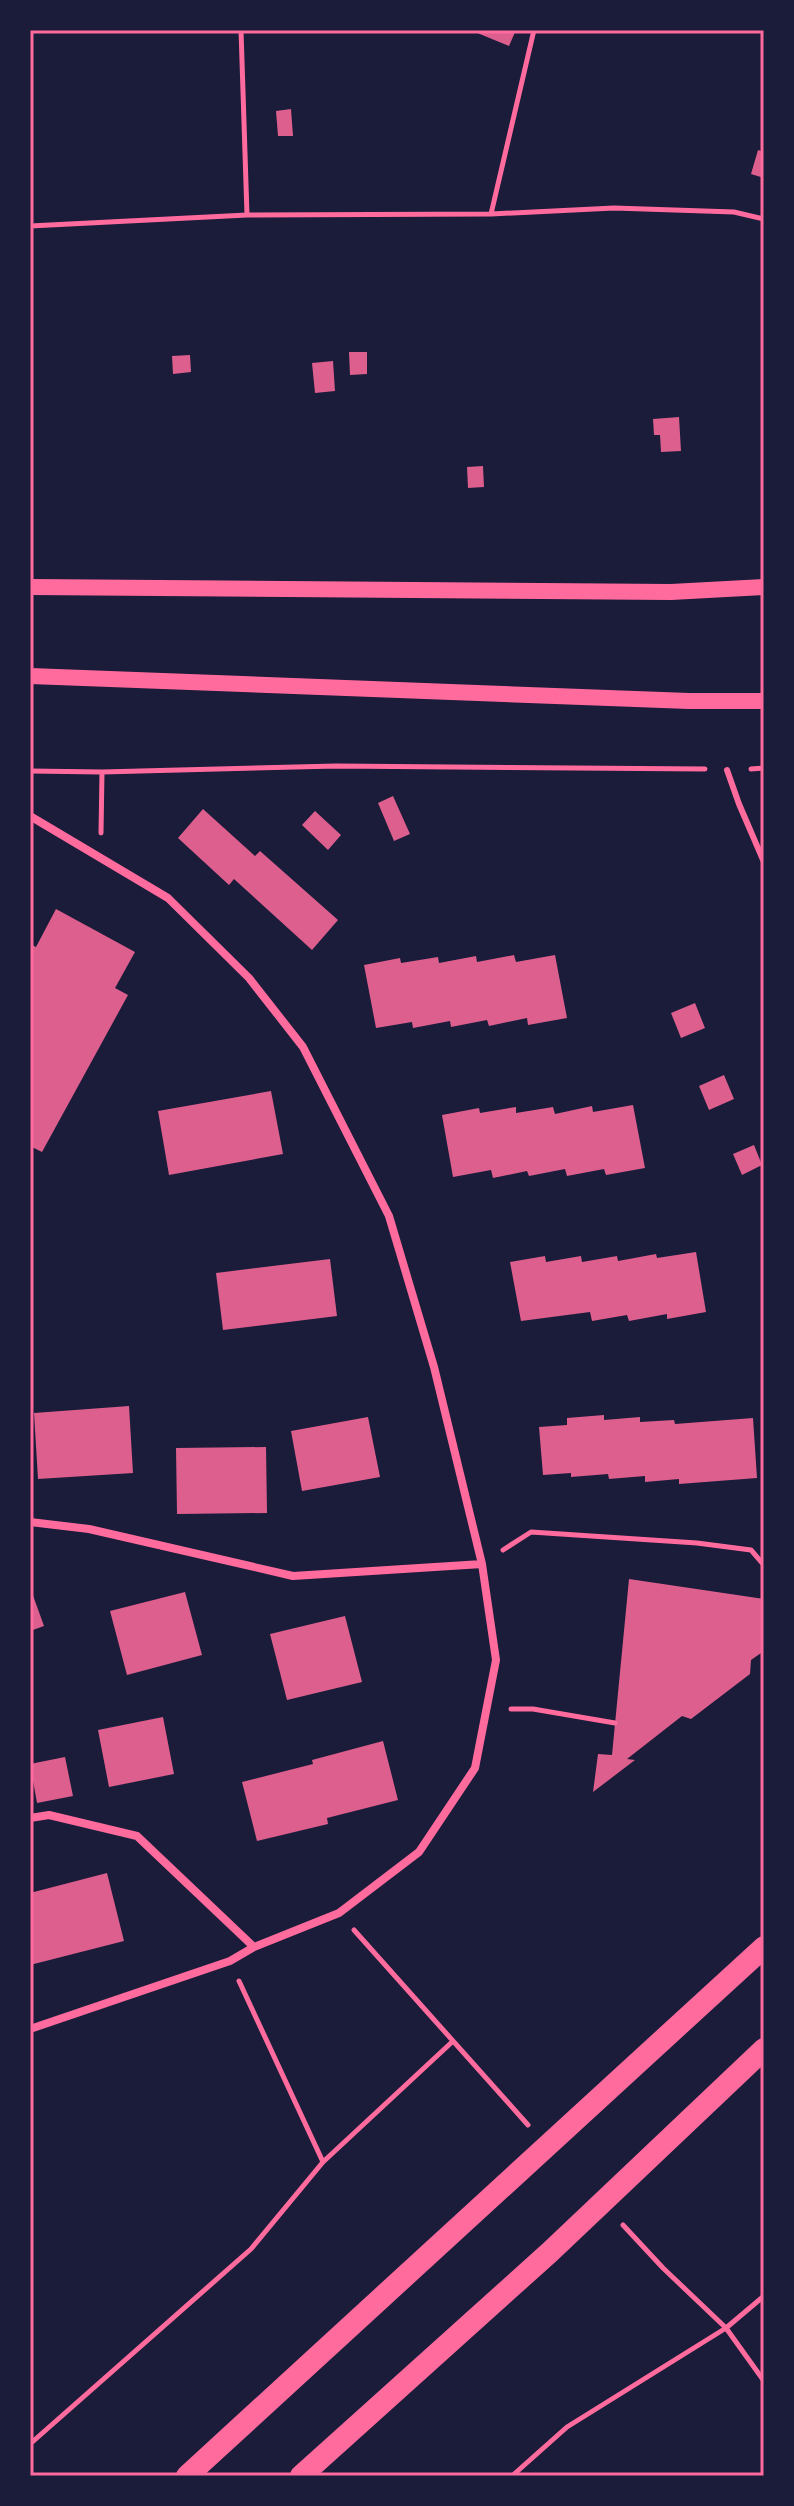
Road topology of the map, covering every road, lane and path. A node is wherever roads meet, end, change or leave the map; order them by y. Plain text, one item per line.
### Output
1 (241, 30) edge
2 (534, 30) edge
3 (491, 214) junction
4 (247, 215) junction
5 (764, 219) edge
6 (30, 226) edge
7 (30, 587) edge
8 (764, 587) edge
9 (30, 676) edge
10 (764, 701) edge
11 (727, 770) joint
12 (30, 771) edge
13 (102, 772) junction
14 (30, 816) edge
15 (100, 858) junction
16 (764, 862) edge
17 (30, 1522) edge
18 (482, 1564) junction
19 (764, 1565) edge
20 (533, 1709) dead end
21 (615, 1723) dead end
22 (30, 1818) edge
23 (339, 1913) junction
24 (254, 1947) junction
25 (764, 1947) edge
26 (230, 1961) junction
27 (30, 2029) edge
28 (452, 2042) junction
29 (764, 2049) edge
30 (533, 2130) dead end
31 (323, 2162) junction
32 (619, 2222) dead end
33 (764, 2296) edge
34 (726, 2328) junction
35 (764, 2381) edge
36 (30, 2444) edge
37 (187, 2476) edge
38 (301, 2476) edge
39 (512, 2476) edge

1 - 4 path
2 - 3 path
3 - 4 path
3 - 5 path
4 - 6 path
7 - 8 main road
9 - 10 main road
11 - 13 path
11 - 16 lane
12 - 13 path
13 - 15 path
14 - 15 street
15 - 18 street
17 - 18 street
18 - 19 path
18 - 23 street
20 - 21 path
22 - 24 street
23 - 24 street
23 - 28 path
24 - 26 street
25 - 37 highway
26 - 27 street
26 - 31 path
28 - 30 path
28 - 31 path
29 - 38 highway
31 - 36 path
32 - 34 path
33 - 34 path
34 - 35 path
34 - 39 path

